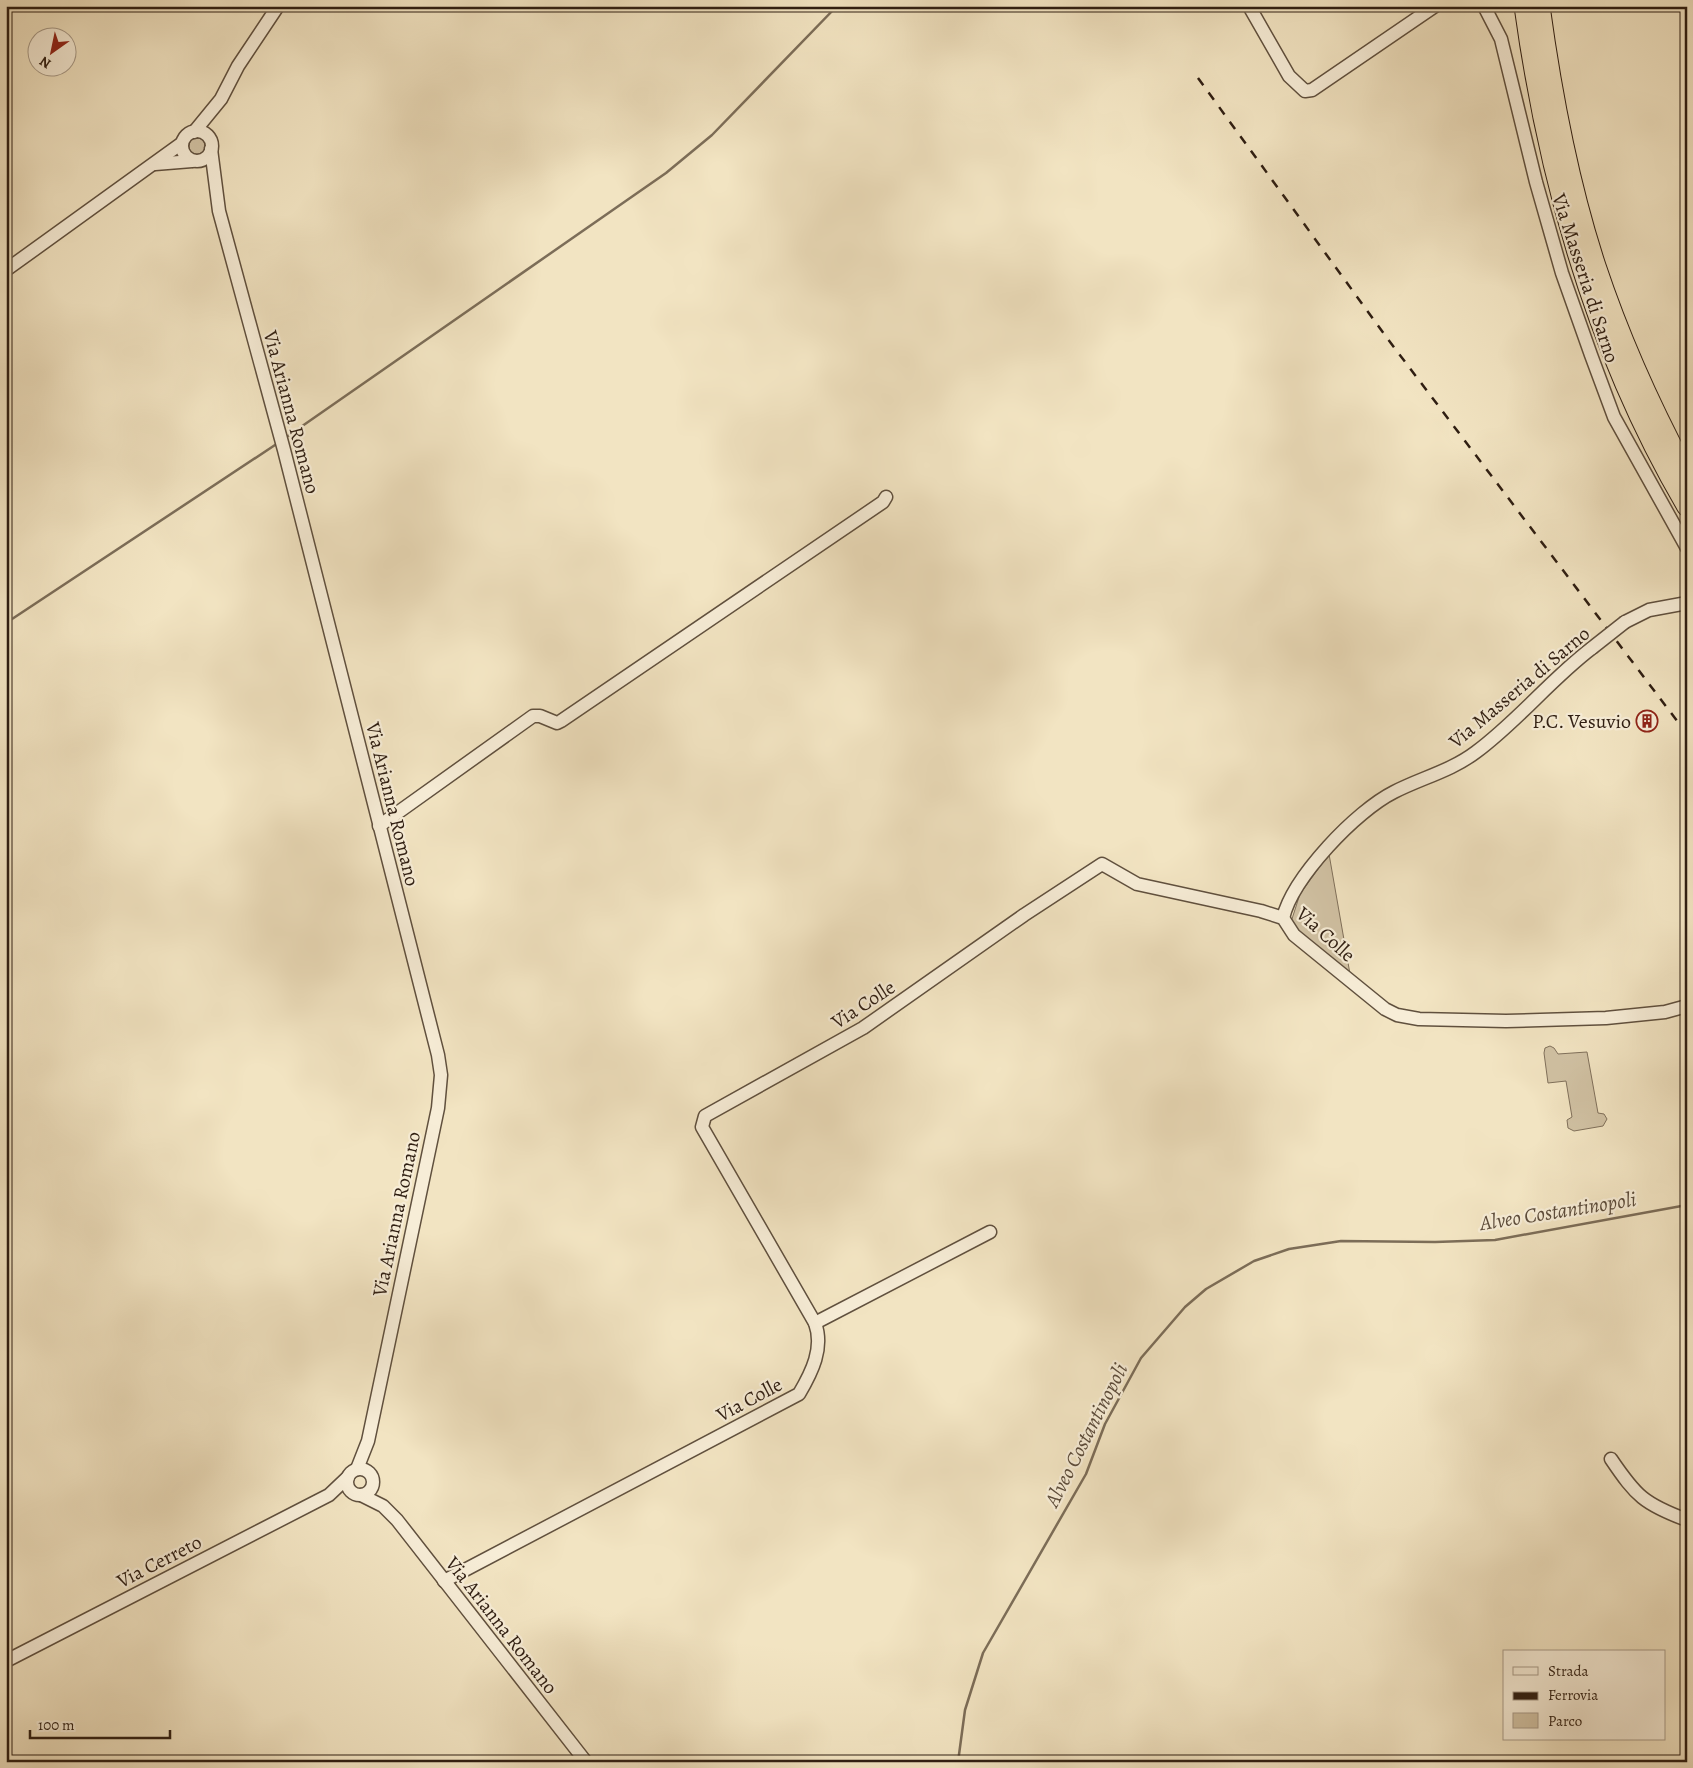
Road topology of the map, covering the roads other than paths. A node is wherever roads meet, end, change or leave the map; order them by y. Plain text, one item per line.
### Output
1 (278, 6) edge
2 (1249, 6) edge
3 (1435, 6) edge
4 (1484, 6) edge
5 (1524, 6) edge
6 (1540, 6) edge
7 (221, 99) junction
8 (194, 132) junction
9 (182, 143) junction
10 (211, 147) junction
11 (195, 161) junction
12 (155, 164) junction
13 (214, 181) junction
14 (6, 270) edge
15 (1687, 474) edge
16 (886, 497) dead end
17 (1687, 507) edge
18 (1687, 548) edge
19 (1687, 603) edge
20 (379, 826) junction
21 (1283, 918) junction
22 (1687, 1006) edge
23 (990, 1232) dead end
24 (815, 1323) junction
25 (368, 1441) junction
26 (1611, 1458) dead end
27 (353, 1473) junction
28 (373, 1480) junction
29 (357, 1494) junction
30 (328, 1495) junction
31 (390, 1512) junction
32 (1687, 1520) edge
33 (444, 1581) junction
34 (6, 1661) edge
35 (586, 1762) edge

1 - 7 street, Via Arianna Romano
2 - 3 street
4 - 18 street, Via Masseria di Sarno
5 - 17 highway
6 - 15 highway
7 - 8 street, Via Arianna Romano
7 - 10 street, Via Arianna Romano
8 - 9 street, Via Arianna Romano
8 - 10 street
9 - 11 street
9 - 12 street, Via Arianna Romano
10 - 11 street
10 - 13 street, Via Arianna Romano
11 - 12 street
11 - 13 street
12 - 14 street, Via Arianna Romano
13 - 20 street, Via Arianna Romano
16 - 20 street
19 - 21 street, Via Masseria di Sarno, bridge
20 - 25 street, Via Arianna Romano
21 - 22 street, Via Colle
21 - 24 street, Via Colle
23 - 24 street
24 - 33 street, Via Colle
25 - 27 street, Via Arianna Romano
25 - 28 street, Via Arianna Romano
26 - 32 street
27 - 28 street
27 - 29 street
27 - 30 street, Via Cerreto
28 - 29 street
28 - 31 street, Via Arianna Romano
29 - 30 street, Via Cerreto
29 - 31 street, Via Arianna Romano
30 - 34 street, Via Cerreto
31 - 33 street, Via Arianna Romano
33 - 35 street, Via Arianna Romano

